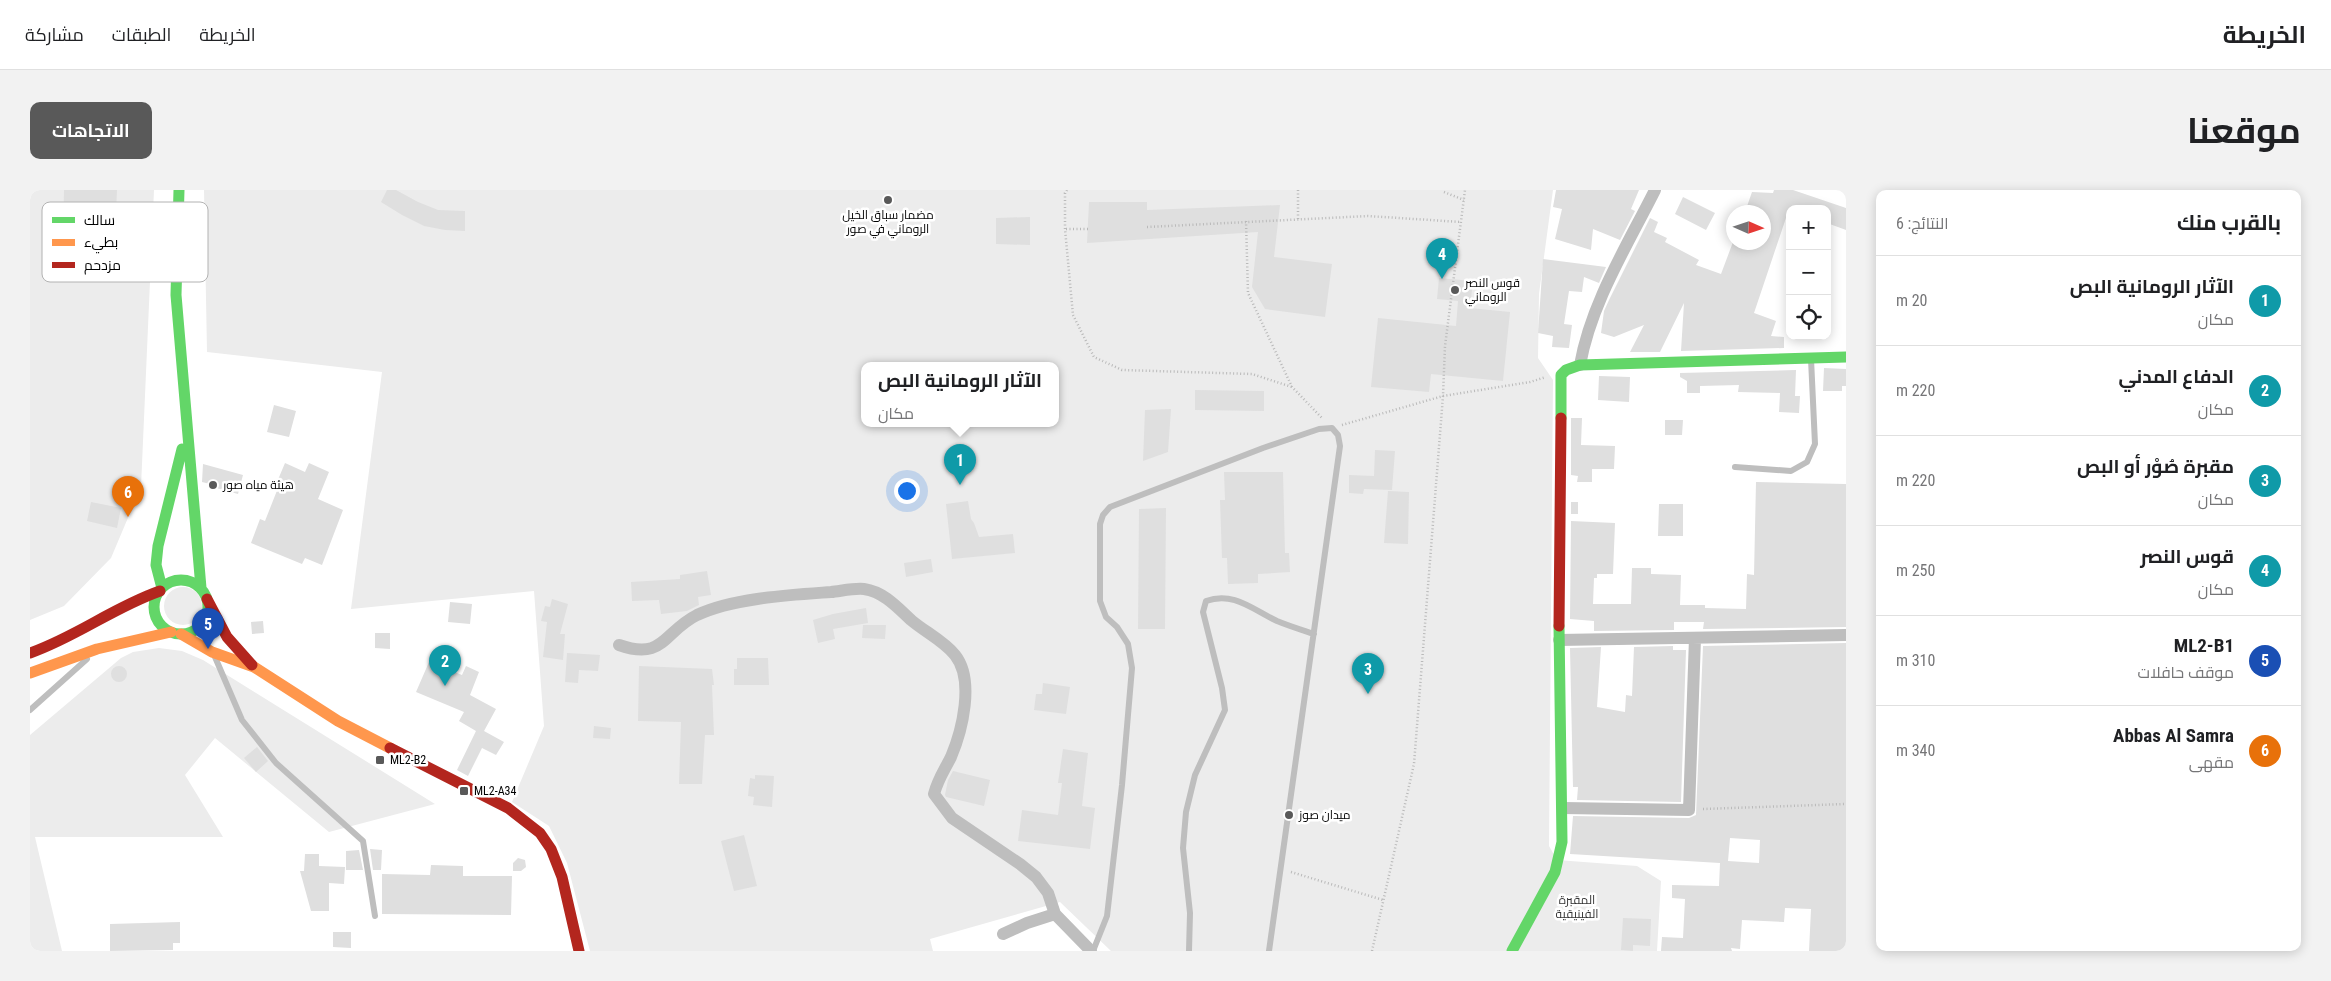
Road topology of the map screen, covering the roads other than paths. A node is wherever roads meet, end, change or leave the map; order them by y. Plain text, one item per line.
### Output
1 (1655, 190) edge
2 (176, 282) edge
3 (1810, 357) junction
4 (1846, 357) edge
5 (1580, 365) junction
6 (186, 431) junction
7 (1735, 467) dead end
8 (201, 588) junction
9 (161, 590) junction
10 (207, 599) junction
11 (176, 633) junction
12 (1314, 634) junction
13 (1846, 635) edge
14 (1696, 638) junction
15 (1560, 640) junction
16 (619, 646) dead end
17 (97, 649) junction
18 (212, 652) junction
19 (30, 653) edge
20 (254, 667) junction
21 (30, 673) edge
22 (30, 710) edge
23 (1563, 808) junction
24 (1055, 914) junction
25 (375, 916) dead end
26 (1003, 934) dead end
27 (580, 951) edge
28 (1092, 951) edge
29 (1189, 951) edge
30 (1269, 951) edge
31 (1512, 951) edge

1 - 5 street
2 - 6 main road
3 - 4 main road
3 - 5 main road
3 - 7 lane
5 - 15 main road
6 - 8 main road
6 - 9 main road
8 - 9 main road
8 - 10 main road
9 - 11 main road
9 - 19 main road
10 - 11 main road
10 - 20 main road
11 - 17 main road
11 - 18 main road
12 - 28 lane
12 - 29 lane
12 - 30 lane
13 - 14 street
14 - 15 street
14 - 23 street
15 - 23 main road
16 - 24 street
17 - 21 main road
17 - 22 lane
18 - 20 main road
18 - 25 lane
20 - 27 main road
23 - 31 main road
24 - 26 street
24 - 28 street

